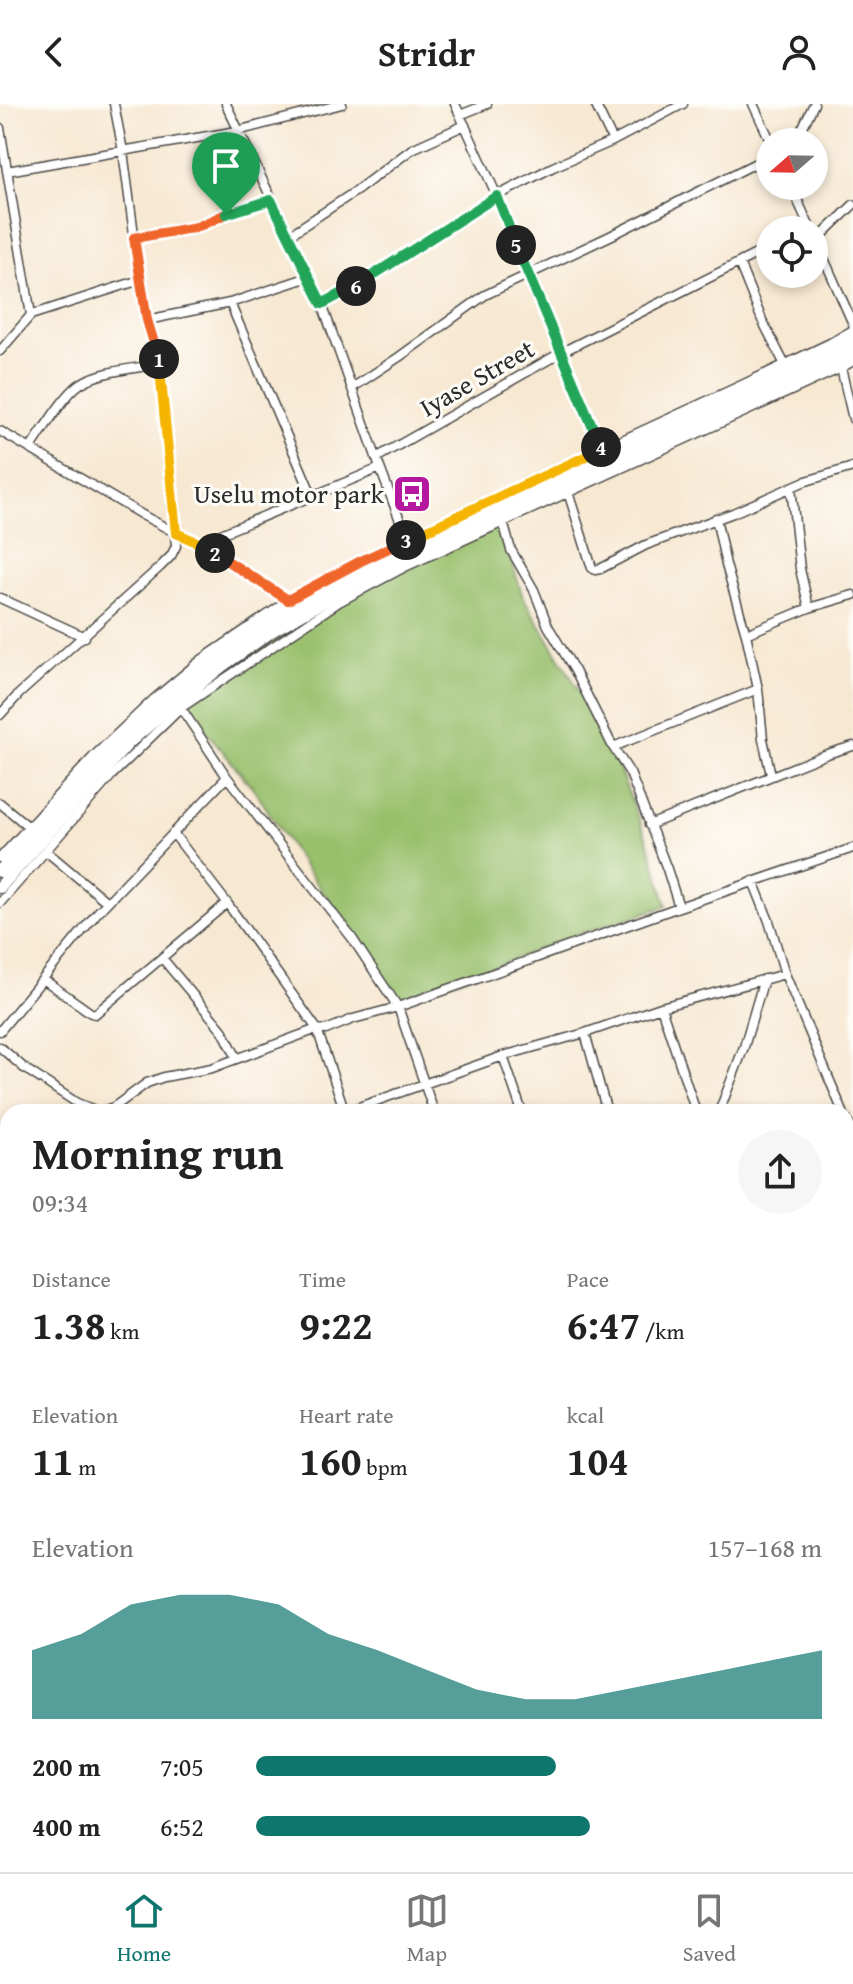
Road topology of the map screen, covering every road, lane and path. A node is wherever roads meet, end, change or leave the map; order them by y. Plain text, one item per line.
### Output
1 (114, 104) edge
2 (226, 104) edge
3 (342, 104) edge
4 (455, 104) edge
5 (487, 104) edge
6 (595, 104) edge
7 (683, 104) edge
8 (753, 104) edge
9 (814, 104) edge
10 (460, 115) junction
11 (465, 125) junction
12 (0, 128) edge
13 (764, 128) edge
14 (802, 128) edge
15 (237, 131) junction
16 (613, 141) junction
17 (123, 151) junction
18 (756, 163) edge
19 (7, 171) junction
20 (497, 196) junction
21 (271, 200) junction
22 (853, 205) edge
23 (828, 227) edge
24 (288, 236) junction
25 (134, 238) junction
26 (756, 254) edge
27 (739, 263) junction
28 (828, 269) edge
29 (528, 275) junction
30 (309, 277) junction
31 (140, 280) junction
32 (230, 303) junction
33 (322, 304) junction
34 (31, 315) junction
35 (147, 320) junction
36 (853, 327) edge
37 (853, 340) edge
38 (0, 351) edge
39 (853, 351) edge
40 (562, 352) junction
41 (853, 361) edge
42 (160, 364) junction
43 (785, 365) junction
44 (841, 368) junction
45 (352, 388) junction
46 (852, 413) edge
47 (0, 431) edge
48 (30, 449) junction
49 (602, 449) junction
50 (376, 458) junction
51 (853, 467) edge
52 (380, 468) junction
53 (791, 487) junction
54 (568, 492) junction
55 (312, 495) junction
56 (716, 518) junction
57 (503, 522) junction
58 (176, 533) junction
59 (407, 539) junction
60 (199, 543) junction
61 (853, 595) edge
62 (0, 598) edge
63 (288, 600) junction
64 (809, 608) junction
65 (746, 634) junction
66 (85, 637) junction
67 (758, 689) junction
68 (181, 708) junction
69 (0, 715) edge
70 (853, 746) edge
71 (613, 747) junction
72 (771, 775) junction
73 (91, 777) junction
74 (227, 777) junction
75 (0, 803) edge
76 (649, 825) junction
77 (31, 829) junction
78 (173, 833) junction
79 (853, 848) edge
80 (46, 851) junction
81 (0, 858) edge
82 (0, 871) edge
83 (753, 881) junction
84 (0, 887) edge
85 (107, 902) junction
86 (0, 903) edge
87 (227, 903) junction
88 (679, 907) junction
89 (162, 958) junction
90 (785, 974) junction
91 (43, 979) junction
92 (764, 979) junction
93 (398, 1007) junction
94 (661, 1007) junction
95 (317, 1029) junction
96 (0, 1031) edge
97 (585, 1033) junction
98 (0, 1047) edge
99 (503, 1056) junction
100 (237, 1058) junction
101 (424, 1084) junction
102 (79, 1104) edge
103 (118, 1104) edge
104 (342, 1104) edge
105 (368, 1104) edge
106 (431, 1104) edge
107 (519, 1104) edge
108 (605, 1104) edge
109 (693, 1104) edge
110 (722, 1104) edge
111 (840, 1104) edge

1 - 17 street
2 - 15 street
3 - 15 street
4 - 10 street
5 - 10 street
6 - 16 street
7 - 16 street
8 - 13 street
9 - 14 street
10 - 11 street
11 - 20 street
11 - 24 street
12 - 19 street
15 - 17 street
15 - 21 street
16 - 20 street
17 - 19 street
17 - 25 street
18 - 29 street
19 - 34 street
20 - 29 street
20 - 33 street
21 - 24 street
21 - 25 street
22 - 23 street
24 - 30 street
25 - 31 street
26 - 27 street, Iyase Street
27 - 40 street, Iyase Street
27 - 43 street
28 - 36 street
29 - 40 street
29 - 45 street
30 - 32 street
30 - 33 street
31 - 34 street
31 - 35 street
32 - 35 street
32 - 55 street
33 - 45 street
34 - 38 street
35 - 42 street
36 - 43 street
37 - 73 highway
39 - 73 highway
40 - 49 street
40 - 50 street, Iyase Street
41 - 44 street
42 - 48 street
42 - 58 street
43 - 49 street
44 - 46 street
44 - 54 street
45 - 50 street
47 - 48 street
48 - 58 street
49 - 59 street
50 - 52 street
51 - 53 street
52 - 55 street
52 - 59 street
53 - 56 street
53 - 64 street
54 - 56 street
54 - 57 street
55 - 60 street
56 - 65 street
57 - 68 street
57 - 71 street
58 - 60 street
58 - 66 street
59 - 63 street
60 - 63 street
61 - 64 street
62 - 66 street
63 - 77 street
64 - 65 street
65 - 67 street
66 - 69 street
67 - 71 street
67 - 72 street
68 - 74 street
68 - 80 street
70 - 72 street
71 - 76 street
72 - 76 street
73 - 77 highway
73 - 84 highway
74 - 78 street
74 - 93 street
75 - 77 street
76 - 88 street
77 - 81 street
77 - 82 highway
78 - 85 street
78 - 87 street
79 - 83 street
80 - 85 street
80 - 86 street
83 - 88 street
83 - 90 street
85 - 91 street
87 - 89 street
87 - 95 street
88 - 93 street
89 - 91 street
89 - 100 street
90 - 92 street
90 - 111 street
91 - 96 street
92 - 94 street
92 - 110 street
93 - 95 street
93 - 101 street
94 - 97 street
94 - 109 street
95 - 100 street
95 - 104 street
97 - 99 street
97 - 108 street
98 - 102 street
99 - 101 street
99 - 107 street
100 - 103 street
101 - 105 street
101 - 106 street

